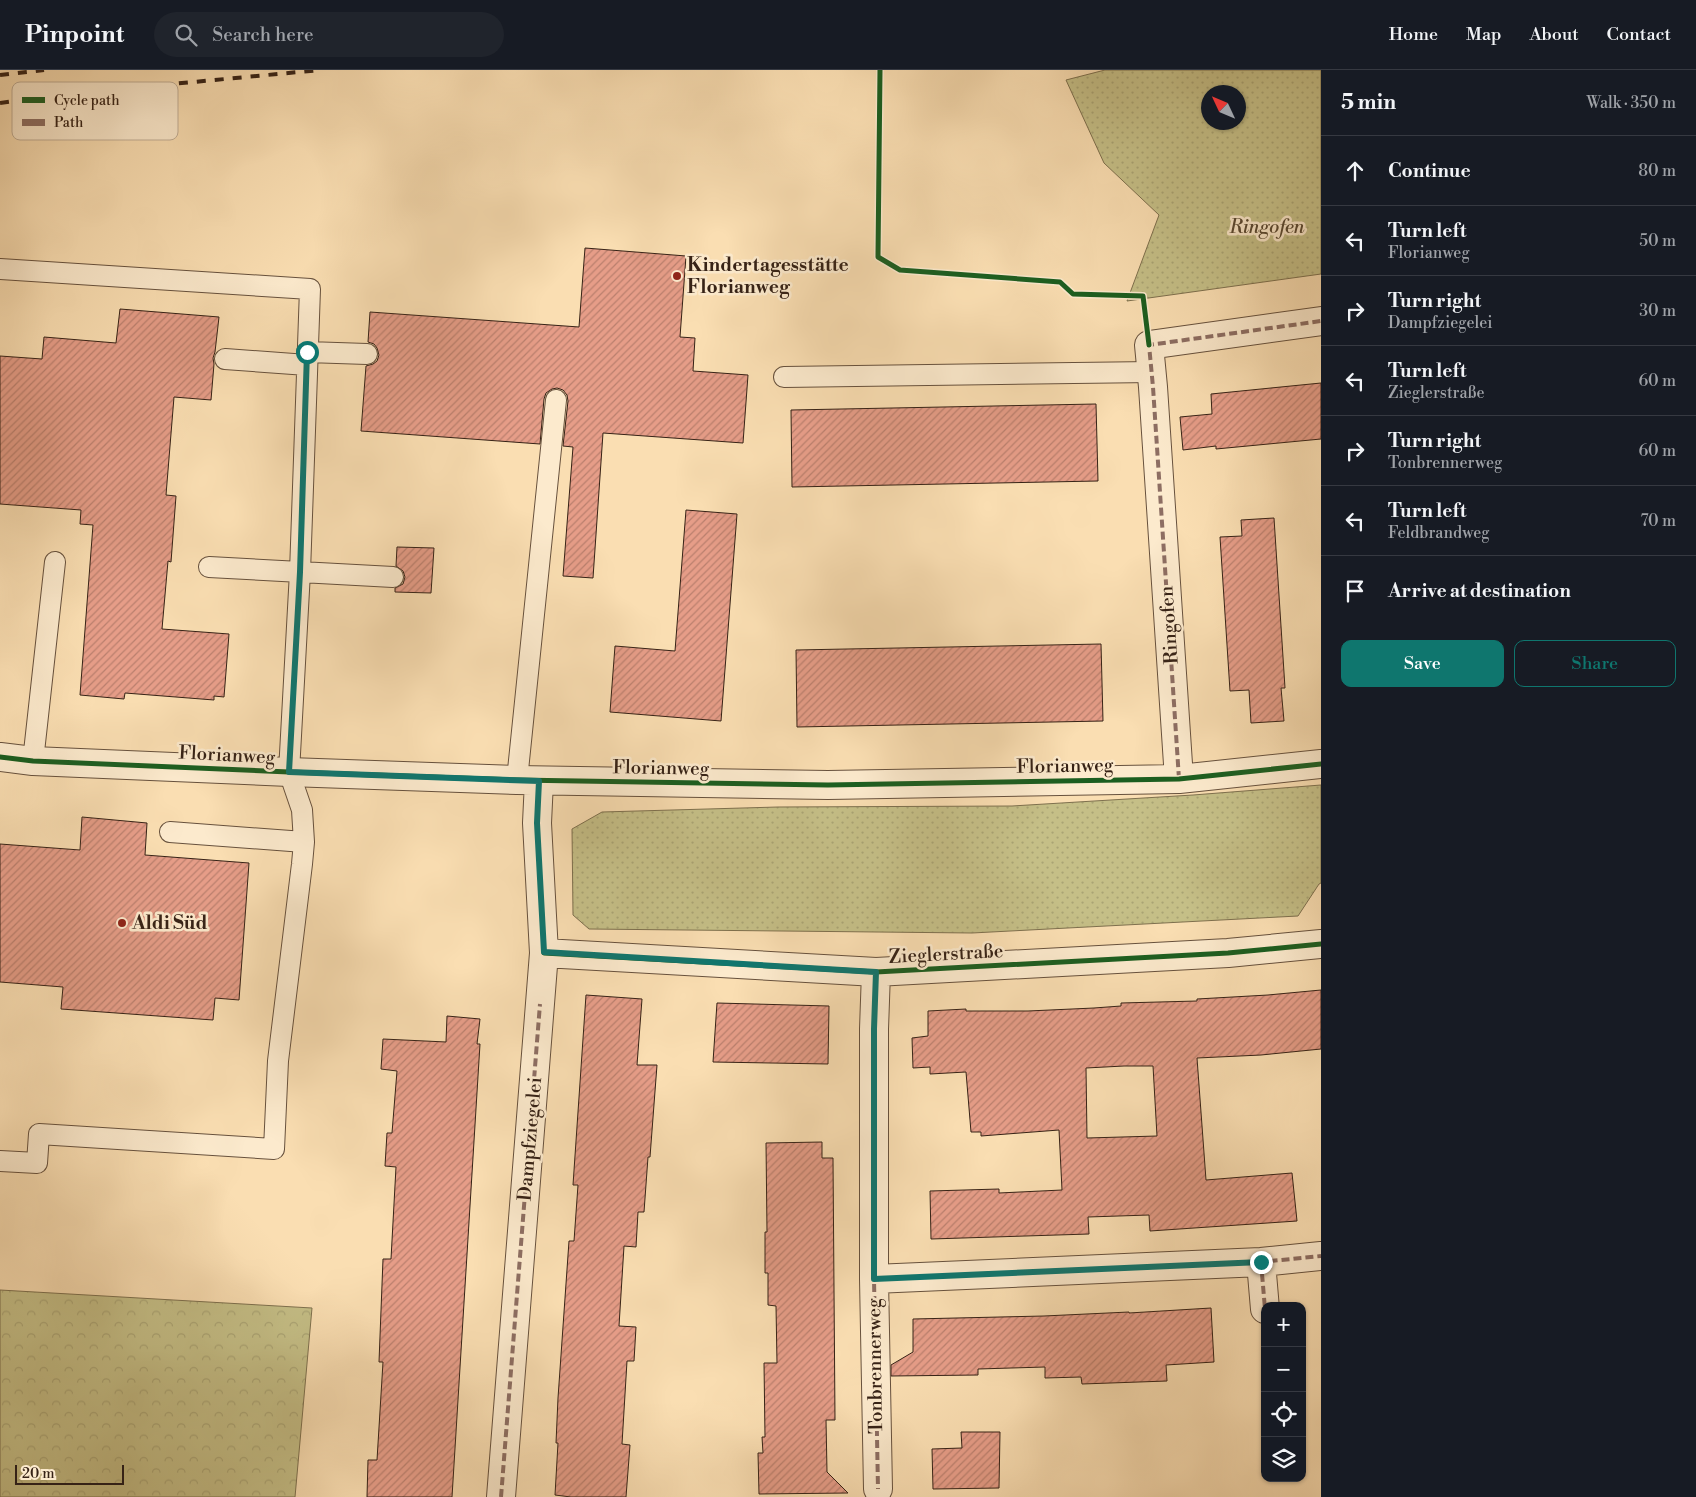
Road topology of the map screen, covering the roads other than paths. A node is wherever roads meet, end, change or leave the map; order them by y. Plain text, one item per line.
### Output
1 (0, 269) edge
2 (1321, 321) edge
3 (367, 354) dead end
4 (224, 358) dead end
5 (307, 359) junction
6 (1152, 372) junction
7 (784, 377) dead end
8 (556, 400) dead end
9 (54, 562) dead end
10 (209, 567) dead end
11 (300, 572) junction
12 (393, 577) dead end
13 (0, 757) edge
14 (33, 761) junction
15 (1321, 764) edge
16 (289, 772) junction
17 (1179, 779) junction
18 (528, 781) junction
19 (170, 832) dead end
20 (304, 842) junction
21 (1321, 944) edge
22 (544, 952) junction
23 (876, 972) junction
24 (0, 1161) edge
25 (1321, 1256) edge
26 (1261, 1262) junction
27 (874, 1279) junction
28 (1264, 1302) edge
29 (878, 1489) dead end
30 (501, 1497) edge

1 - 5 lane
2 - 6 street, Ringofen
3 - 5 lane
4 - 5 lane
5 - 11 lane
6 - 7 lane
6 - 17 street, Ringofen
8 - 18 lane
9 - 14 lane
10 - 11 lane
11 - 12 lane
11 - 16 lane
13 - 14 street, Florianweg
14 - 16 street, Florianweg
15 - 17 street, Florianweg
16 - 18 street, Florianweg
16 - 20 lane
17 - 18 street, Florianweg
18 - 22 street, Dampfziegelei
19 - 20 lane
20 - 24 lane
21 - 23 street, Zieglerstraße
22 - 23 street, Zieglerstraße
22 - 30 street, Dampfziegelei
23 - 27 street, Tonbrennerweg
25 - 26 street
26 - 27 street
26 - 28 street
27 - 29 street, Tonbrennerweg

